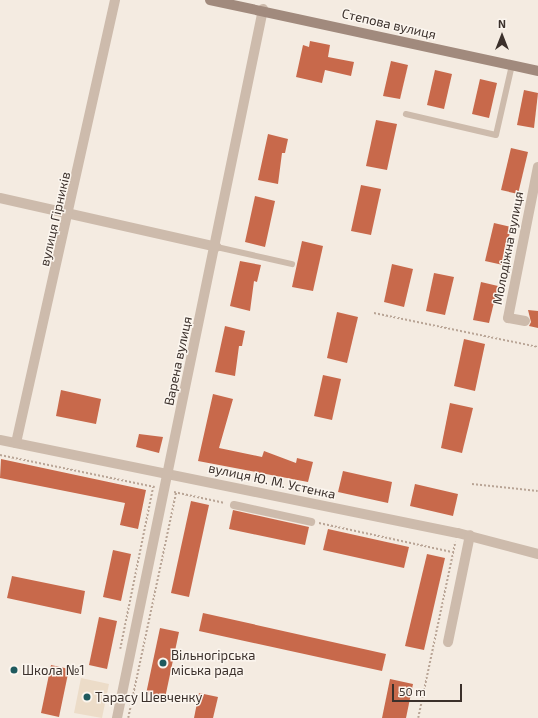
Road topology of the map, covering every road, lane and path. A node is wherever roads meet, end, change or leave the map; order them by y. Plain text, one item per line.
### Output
1 (115, 0) edge
2 (210, 0) edge
3 (263, 9) junction
4 (512, 66) junction
5 (538, 71) edge
6 (406, 114) dead end
7 (538, 167) edge
8 (0, 198) edge
9 (70, 212) junction
10 (217, 247) junction
11 (292, 264) dead end
12 (374, 313) dead end
13 (525, 321) dead end
14 (538, 347) edge
15 (0, 440) edge
16 (16, 442) junction
17 (0, 455) edge
18 (167, 473) junction
19 (472, 484) dead end
20 (158, 488) junction
21 (538, 491) edge
22 (176, 492) junction
23 (234, 505) joint
24 (311, 522) joint
25 (458, 533) junction
26 (470, 535) junction
27 (452, 552) junction
28 (538, 554) edge
29 (448, 642) dead end
30 (119, 655) dead end
31 (117, 718) edge
32 (128, 718) edge
33 (418, 718) edge

1 - 9 street, вулиця Гірників
2 - 3 main road, Степова вулиця
3 - 4 main road, Степова вулиця
3 - 10 street, Варена вулиця
4 - 5 main road, Степова вулиця
4 - 6 lane
7 - 13 street, Молодіжна вулиця
8 - 9 street
9 - 10 street
9 - 16 street, вулиця Гірників
10 - 11 lane
10 - 18 street, Варена вулиця
12 - 14 path
15 - 16 street, вулиця Ю. М. Устенка
16 - 18 street, вулиця Ю. М. Устенка
17 - 20 path
18 - 20 street, Варена вулиця
18 - 25 street, вулиця Ю. М. Устенка
19 - 21 path
20 - 22 path
20 - 30 path
20 - 31 street, Варена вулиця
22 - 23 path
22 - 32 path
23 - 24 street
24 - 27 path
25 - 26 street, вулиця Ю. М. Устенка
25 - 27 path
26 - 28 street, вулиця Ю. М. Устенка
26 - 29 street
27 - 33 path

